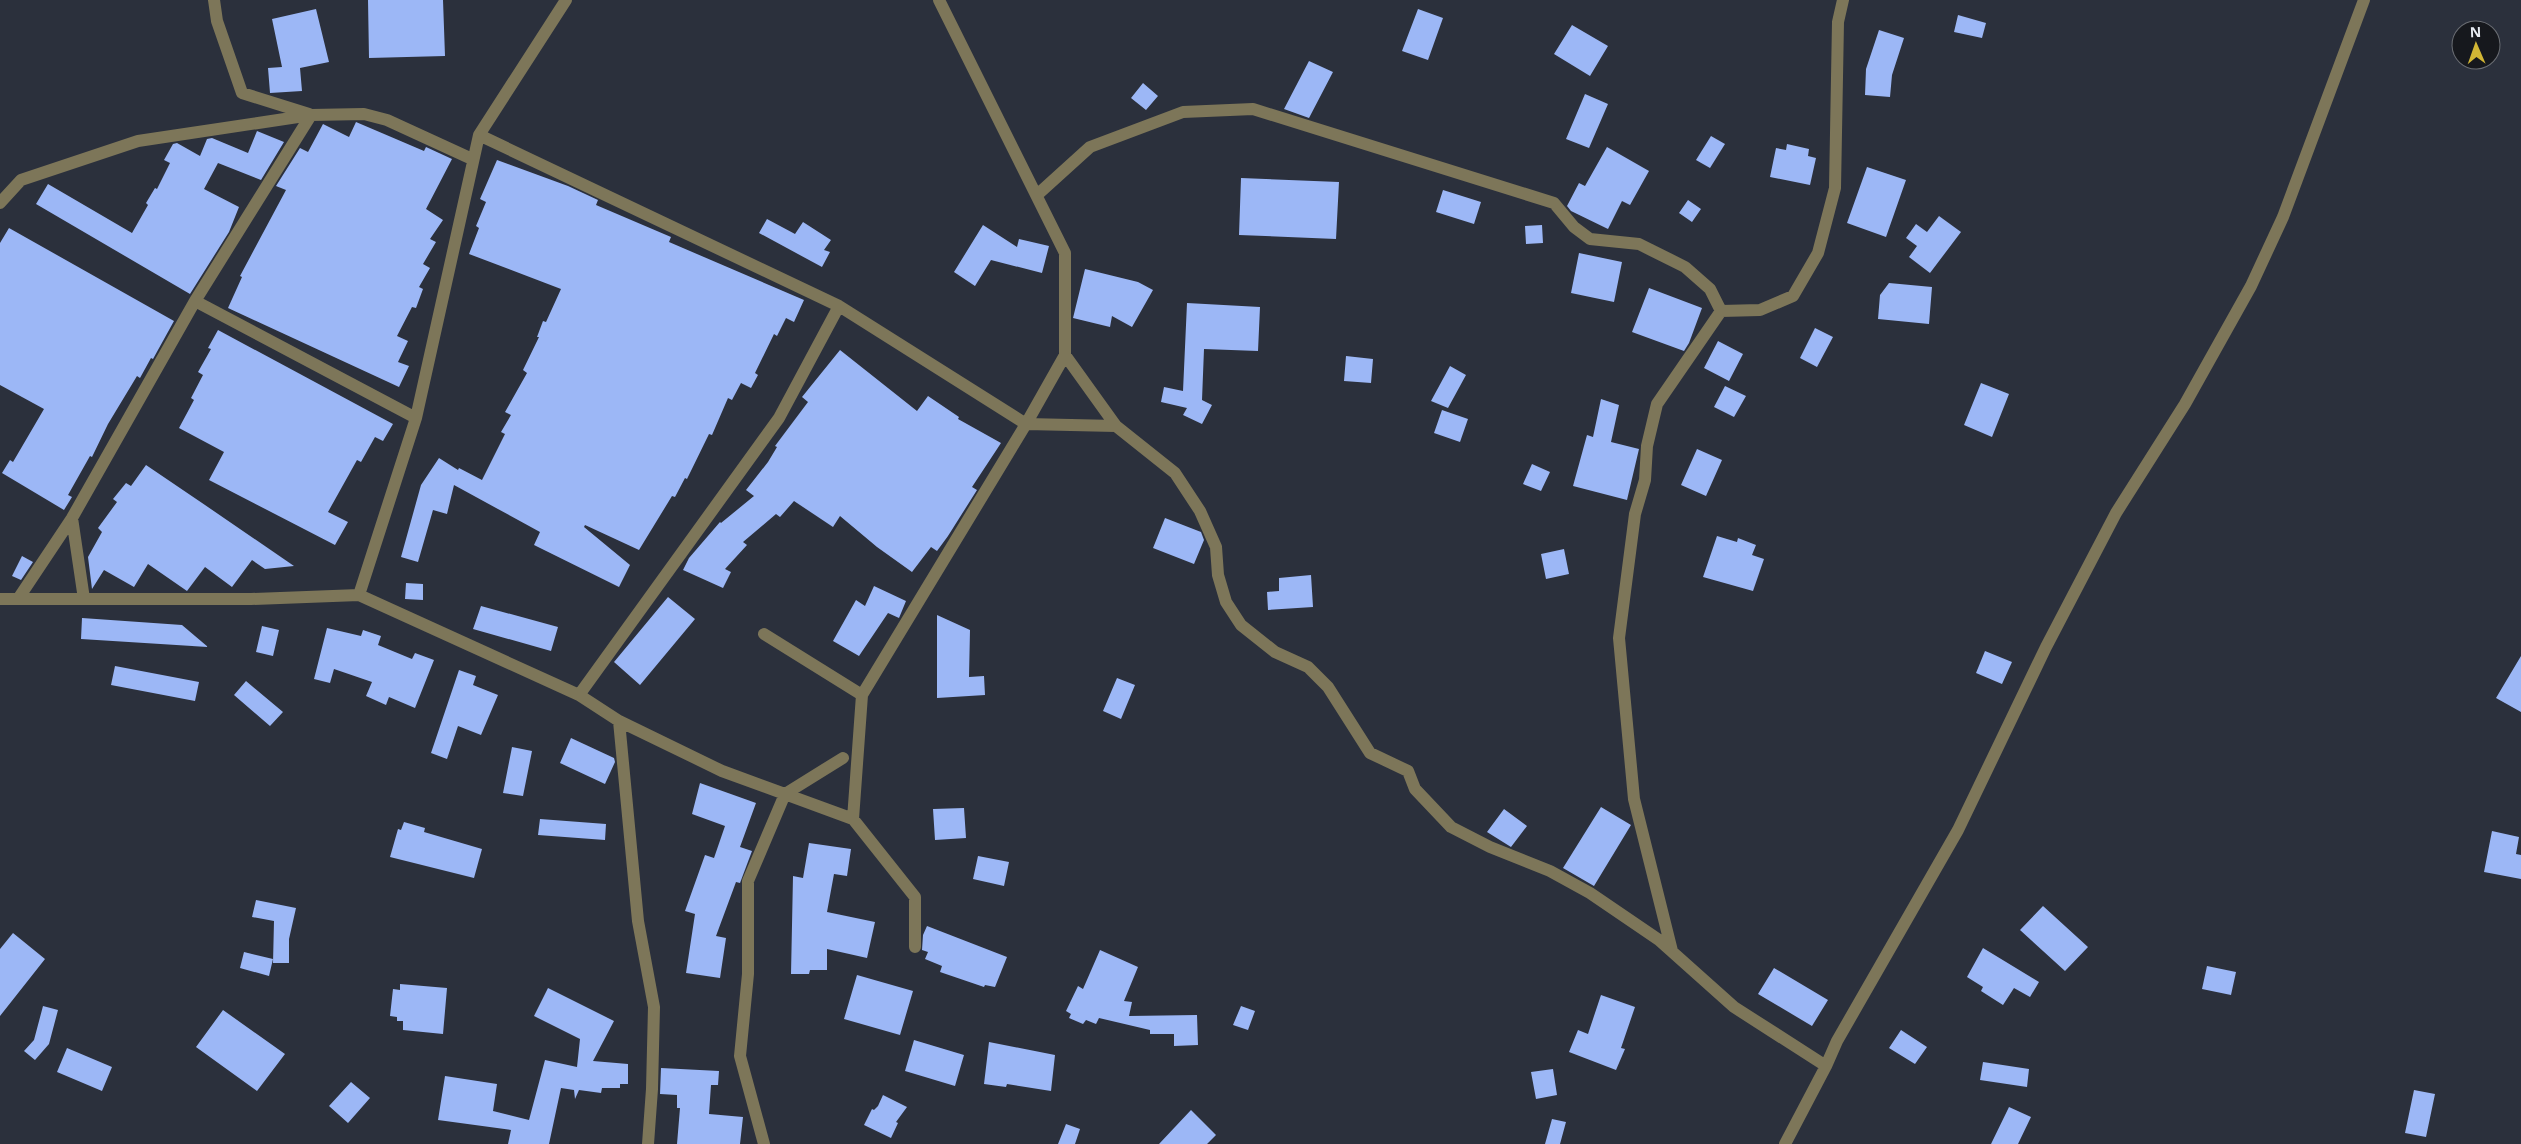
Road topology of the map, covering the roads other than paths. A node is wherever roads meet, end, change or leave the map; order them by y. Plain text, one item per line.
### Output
1 (214, 0) edge
2 (566, 0) edge
3 (939, 0) edge
4 (1843, 0) edge
5 (2364, 0) edge
6 (311, 115) junction
7 (479, 135) junction
8 (472, 159) junction
9 (1038, 195) junction
10 (0, 203) edge
11 (195, 301) junction
12 (839, 306) junction
13 (1721, 311) junction
14 (1065, 355) junction
15 (416, 418) junction
16 (1026, 424) junction
17 (1116, 426) junction
18 (72, 518) junction
19 (359, 595) junction
20 (0, 599) edge
21 (18, 599) junction
22 (84, 599) junction
23 (764, 634) dead end
24 (579, 695) junction
25 (862, 695) junction
26 (619, 721) junction
27 (843, 758) dead end
28 (785, 794) junction
29 (853, 819) junction
30 (915, 947) dead end
31 (1672, 951) junction
32 (1826, 1066) junction
33 (648, 1144) edge
34 (764, 1144) edge
35 (1785, 1144) edge

1 - 6 street
2 - 7 street
3 - 9 street
4 - 13 street
5 - 32 street
6 - 8 street
6 - 10 street
6 - 11 street
7 - 8 street
7 - 12 street
8 - 15 street
9 - 13 street
9 - 14 street
11 - 15 street
11 - 18 street
12 - 16 street
12 - 24 street
13 - 31 street
14 - 16 street
14 - 17 street
15 - 19 street
16 - 17 street
16 - 25 street
17 - 31 street
18 - 21 street
18 - 22 street
19 - 22 street
19 - 24 street
20 - 21 street
21 - 22 street
23 - 25 street
24 - 26 street
25 - 29 street
26 - 28 street
26 - 33 street
27 - 28 street
28 - 29 street
28 - 34 street
29 - 30 street
31 - 32 street
32 - 35 street

